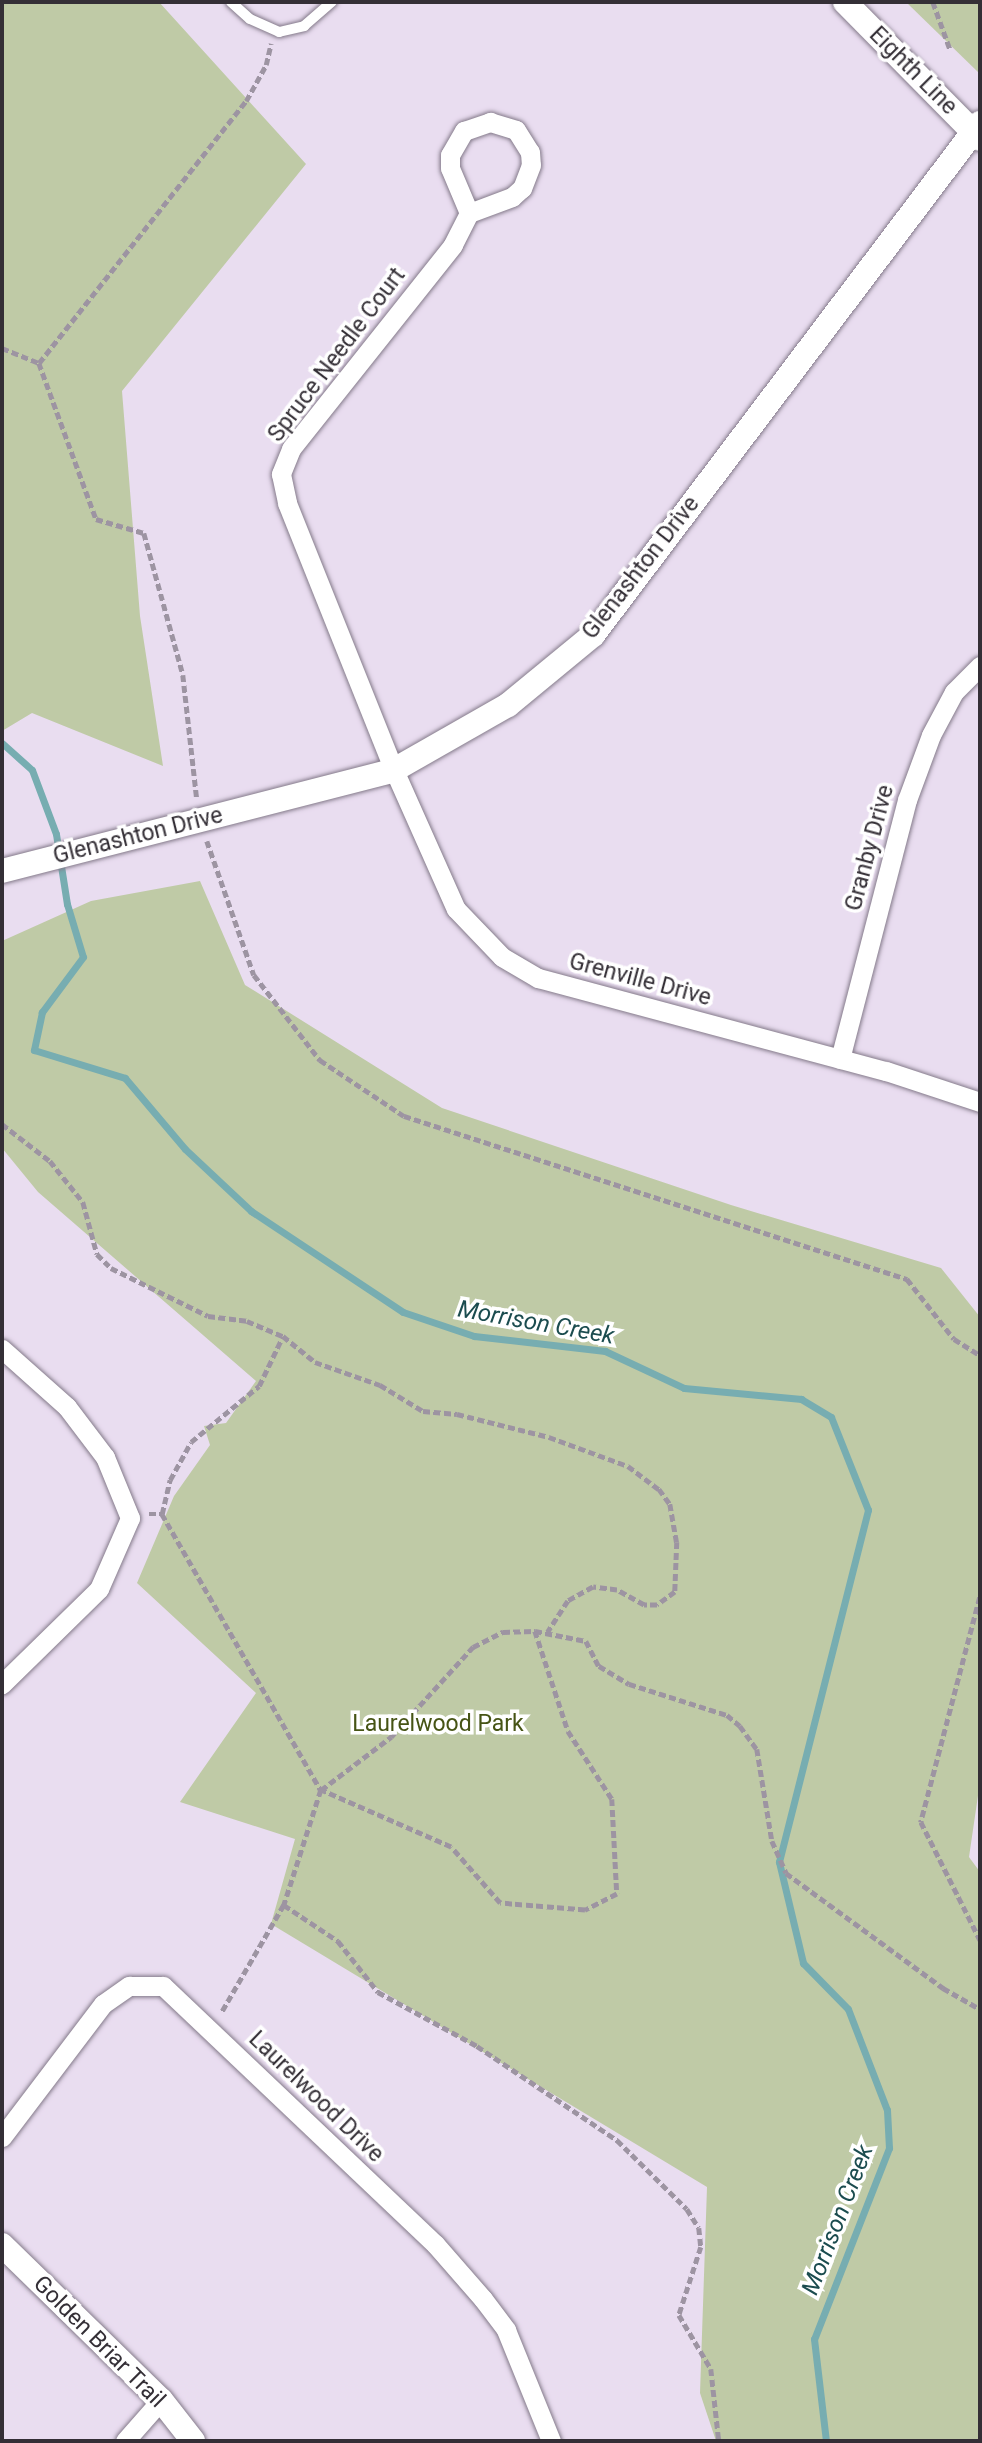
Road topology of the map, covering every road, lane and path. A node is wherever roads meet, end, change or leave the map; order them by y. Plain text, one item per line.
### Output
1 (231, 2) edge
2 (332, 2) edge
3 (845, 2) edge
4 (933, 2) edge
5 (274, 30) junction
6 (950, 49) dead end
7 (978, 131) edge
8 (469, 212) junction
9 (2, 348) edge
10 (39, 363) junction
11 (980, 666) edge
12 (394, 769) junction
13 (200, 820) junction
14 (6, 869) edge
15 (840, 1059) junction
16 (980, 1102) edge
17 (2, 1124) edge
18 (283, 1336) junction
19 (2, 1349) edge
20 (980, 1355) edge
21 (149, 1514) dead end
22 (162, 1514) junction
23 (980, 1597) edge
24 (535, 1631) junction
25 (548, 1632) junction
26 (2, 1684) edge
27 (321, 1790) junction
28 (284, 1905) junction
29 (980, 1940) edge
30 (980, 2009) edge
31 (222, 2012) dead end
32 (2, 2137) edge
33 (2, 2245) edge
34 (160, 2400) junction
35 (125, 2441) edge
36 (194, 2441) edge
37 (551, 2441) edge
38 (719, 2441) edge

1 - 5 lane
2 - 5 lane
3 - 7 street, Eighth Line
4 - 6 path
5 - 10 path
7 - 12 street, Glenashton Drive
8 - 8 street
8 - 12 street, Spruce Needle Court
9 - 10 path
10 - 13 path
11 - 15 street, Granby Drive
12 - 13 street, Glenashton Drive
12 - 15 street, Grenville Drive
13 - 14 street, Glenashton Drive
13 - 20 path
15 - 16 street, Grenville Drive
17 - 18 path
18 - 22 path
18 - 25 path
19 - 26 street
21 - 22 path
22 - 27 path
23 - 29 path
24 - 25 path
24 - 27 path
24 - 27 path
25 - 30 path
27 - 28 path
28 - 31 path
28 - 38 path
32 - 37 street, Laurelwood Drive
33 - 34 street, Golden Briar Trail
34 - 35 street
34 - 36 street, Golden Briar Trail

